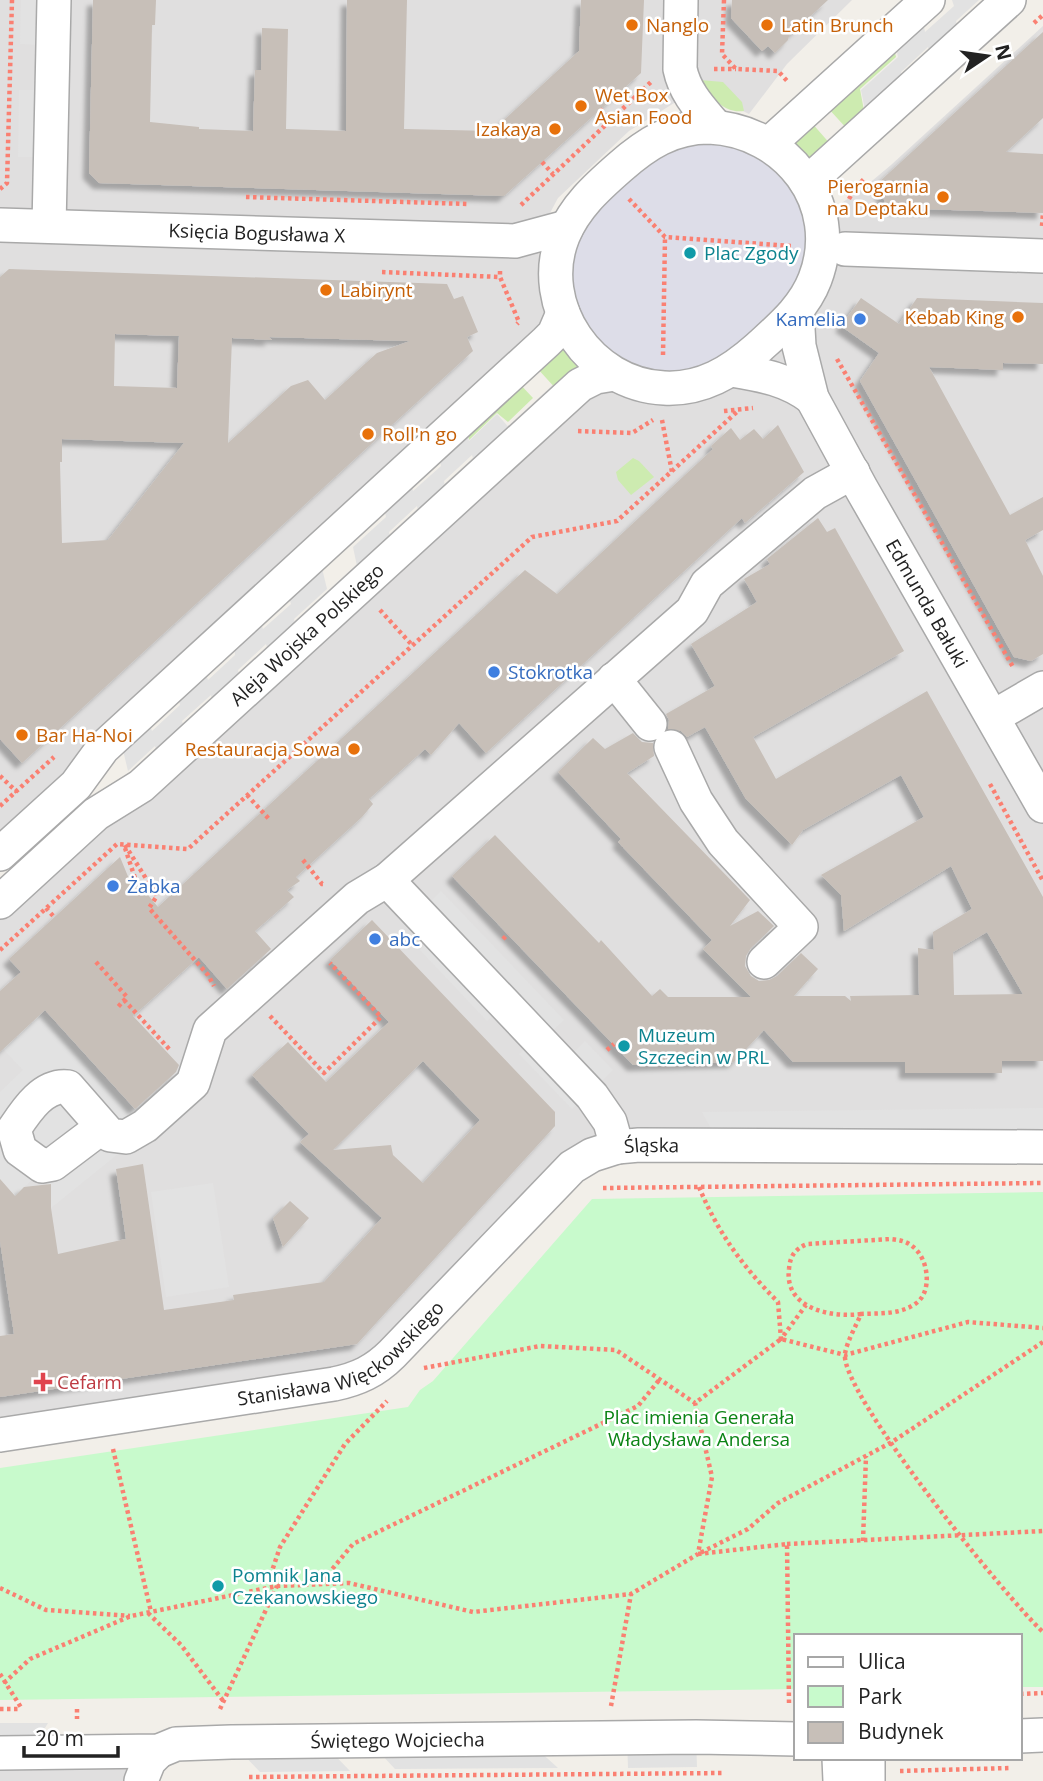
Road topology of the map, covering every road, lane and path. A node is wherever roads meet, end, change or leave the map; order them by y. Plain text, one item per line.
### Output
1 (12, 0) edge
2 (54, 0) edge
3 (724, 0) edge
4 (928, 0) edge
5 (1009, 0) edge
6 (685, 4) edge
7 (799, 74) dead end
8 (652, 81) dead end
9 (600, 110) dead end
10 (610, 120) junction
11 (716, 127) junction
12 (769, 145) junction
13 (581, 146) junction
14 (542, 162) dead end
15 (553, 174) junction
16 (609, 177) junction
17 (807, 183) junction
18 (0, 188) edge
19 (417, 193) dead end
20 (242, 197) dead end
21 (417, 202) junction
22 (478, 205) dead end
23 (518, 207) dead end
24 (0, 225) edge
25 (49, 226) junction
26 (567, 227) junction
27 (665, 237) junction
28 (515, 241) junction
29 (834, 248) junction
30 (1043, 256) edge
31 (559, 297) junction
32 (797, 311) junction
33 (834, 352) dead end
34 (732, 370) junction
35 (614, 374) junction
36 (662, 388) junction
37 (812, 398) junction
38 (739, 410) dead end
39 (672, 472) junction
40 (853, 472) junction
41 (373, 602) dead end
42 (412, 645) junction
43 (614, 679) junction
44 (1036, 692) edge
45 (993, 717) junction
46 (0, 776) edge
47 (16, 791) dead end
48 (247, 795) junction
49 (1043, 806) edge
50 (269, 819) dead end
51 (124, 844) junction
52 (0, 854) edge
53 (387, 880) junction
54 (139, 890) dead end
55 (0, 902) edge
56 (46, 908) junction
57 (55, 918) dead end
58 (508, 934) dead end
59 (503, 939) dead end
60 (310, 941) junction
61 (0, 950) edge
62 (96, 962) dead end
63 (764, 962) dead end
64 (124, 1000) junction
65 (240, 1005) junction
66 (117, 1007) dead end
67 (614, 1044) dead end
68 (607, 1050) dead end
69 (195, 1076) junction
70 (102, 1127) dead end
71 (617, 1147) junction
72 (1043, 1147) edge
73 (1043, 1183) edge
74 (699, 1187) junction
75 (593, 1188) dead end
76 (806, 1305) junction
77 (861, 1314) junction
78 (1043, 1328) edge
79 (781, 1339) junction
80 (1043, 1342) edge
81 (845, 1355) junction
82 (429, 1359) dead end
83 (660, 1379) junction
84 (393, 1395) dead end
85 (695, 1403) junction
86 (0, 1436) edge
87 (892, 1443) junction
88 (112, 1446) dead end
89 (866, 1455) junction
90 (1043, 1531) edge
91 (958, 1534) junction
92 (863, 1541) junction
93 (787, 1544) junction
94 (698, 1554) junction
95 (319, 1585) junction
96 (277, 1586) junction
97 (0, 1588) edge
98 (631, 1594) junction
99 (149, 1612) junction
100 (131, 1616) junction
101 (1043, 1632) edge
102 (0, 1674) edge
103 (4, 1683) junction
104 (1043, 1693) edge
105 (1022, 1694) edge
106 (224, 1702) junction
107 (789, 1703) dead end
108 (611, 1706) dead end
109 (0, 1709) edge
110 (220, 1710) dead end
111 (1043, 1735) edge
112 (1022, 1736) edge
113 (794, 1739) edge
114 (159, 1751) junction
115 (0, 1753) edge
116 (1016, 1768) dead end
117 (857, 1770) edge
118 (730, 1773) dead end
119 (242, 1777) dead end
120 (141, 1781) edge

1 - 18 path
2 - 25 street
3 - 7 path
4 - 12 street
5 - 17 street
6 - 11 street
8 - 10 path
9 - 10 path
10 - 13 path
11 - 12 street
11 - 16 street
12 - 17 street
13 - 15 path
13 - 16 path
14 - 15 path
15 - 23 path
16 - 26 street
16 - 27 path
17 - 29 street
19 - 21 path
20 - 21 path
21 - 22 path
24 - 25 street, Księcia Bogusława X
25 - 28 street, Księcia Bogusława X
26 - 28 street, Księcia Bogusława X
26 - 31 street
27 - 29 path
27 - 36 path
28 - 31 street
29 - 30 street
29 - 32 street
31 - 35 street
31 - 52 street
32 - 34 street
32 - 37 street, Edmunda Bałuki
33 - 44 path
34 - 36 street
34 - 37 street, Edmunda Bałuki
35 - 36 street
35 - 55 street, Aleja Wojska Polskiego
36 - 39 path
37 - 40 street, Edmunda Bałuki
38 - 39 path
39 - 42 path
40 - 43 street
40 - 45 street, Edmunda Bałuki
41 - 42 path
42 - 48 path
43 - 53 street
43 - 63 street
44 - 45 street
45 - 49 street, Edmunda Bałuki
46 - 47 path
48 - 50 path
48 - 51 path
51 - 54 path
51 - 56 path
51 - 65 path
53 - 60 street
53 - 71 street, Śląska
56 - 57 path
56 - 61 path
58 - 59 path
60 - 65 street
60 - 65 path
62 - 64 path
64 - 66 path
64 - 69 path
65 - 69 street
67 - 68 path
69 - 70 street
71 - 72 street, Śląska
71 - 86 street, Stanisława Więckowskiego
73 - 74 path
74 - 75 path
74 - 79 path
76 - 77 path
76 - 77 path
76 - 79 path
77 - 81 path
78 - 81 path
79 - 81 path
79 - 85 path
80 - 87 path
81 - 87 path
82 - 83 path
83 - 85 path
83 - 95 path
84 - 96 path
85 - 94 path
87 - 89 path
87 - 91 path
88 - 99 path
89 - 92 path
89 - 94 path
90 - 91 path
91 - 92 path
91 - 101 path
92 - 93 path
93 - 94 path
93 - 107 path
94 - 98 path
95 - 96 path
95 - 98 path
96 - 99 path
96 - 106 path
97 - 100 path
98 - 108 path
99 - 100 path
99 - 106 path
100 - 103 path
102 - 103 path
103 - 109 path
104 - 105 path
106 - 110 path
111 - 112 street
113 - 114 street, Świętego Wojciecha
114 - 115 street, Świętego Wojciecha
114 - 120 street
116 - 117 path
118 - 119 path

